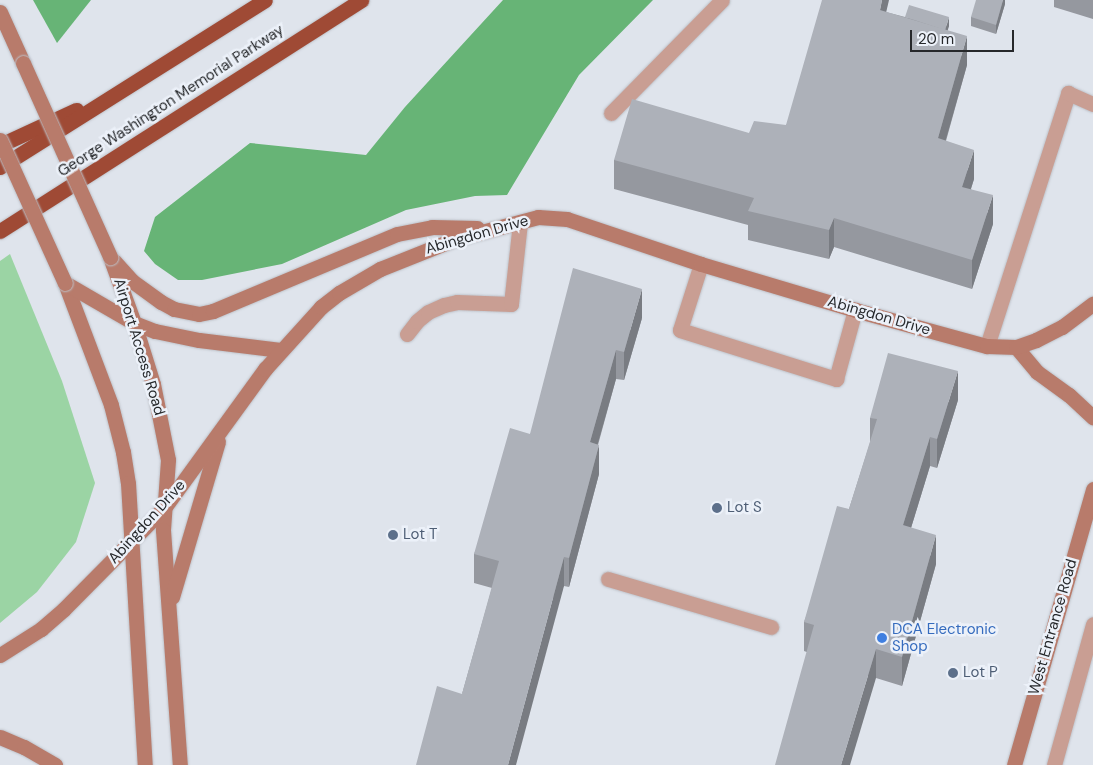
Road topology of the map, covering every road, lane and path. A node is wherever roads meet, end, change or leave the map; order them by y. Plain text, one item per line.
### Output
1 (265, 0) edge
2 (361, 0) edge
3 (722, 0) edge
4 (0, 12) edge
5 (129, 86) junction
6 (1093, 104) edge
7 (612, 113) dead end
8 (0, 140) edge
9 (0, 145) edge
10 (0, 167) edge
11 (520, 222) junction
12 (491, 228) junction
13 (0, 231) edge
14 (110, 256) junction
15 (701, 264) junction
16 (65, 284) junction
17 (1093, 304) edge
18 (855, 310) junction
19 (134, 323) junction
20 (407, 334) dead end
21 (987, 346) junction
22 (1016, 347) junction
23 (280, 350) junction
24 (1093, 417) edge
25 (221, 430) junction
26 (1093, 489) edge
27 (164, 508) junction
28 (130, 543) junction
29 (608, 579) dead end
30 (169, 608) junction
31 (1093, 624) edge
32 (771, 627) dead end
33 (0, 655) edge
34 (0, 737) edge
35 (55, 765) edge
36 (145, 765) edge
37 (180, 765) edge
38 (1014, 765) edge
39 (1054, 765) edge

1 - 5 highway
2 - 13 highway, George Washington Memorial Parkway
3 - 7 lane
4 - 14 main road, Airport Access Road, bridge
5 - 9 highway
5 - 10 highway
6 - 21 lane
8 - 16 main road, bridge
11 - 12 main road, Abingdon Drive
11 - 15 main road, Abingdon Drive
11 - 20 lane
12 - 14 main road
12 - 23 main road, Abingdon Drive
14 - 19 main road, Airport Access Road
15 - 18 main road, Abingdon Drive
15 - 18 lane
16 - 19 main road
16 - 28 main road
17 - 22 main road, Abingdon Drive
18 - 21 main road, Abingdon Drive
19 - 23 main road
19 - 27 main road, Airport Access Road
21 - 22 main road, Abingdon Drive
22 - 24 main road
23 - 25 main road, Abingdon Drive
25 - 27 main road, Abingdon Drive
25 - 30 main road
26 - 38 main road, West Entrance Road
27 - 28 main road, Abingdon Drive
27 - 30 main road, Airport Access Road
28 - 33 main road, Abingdon Drive
28 - 36 main road
29 - 32 lane
30 - 37 main road, Airport Access Road
31 - 39 lane
34 - 35 main road

